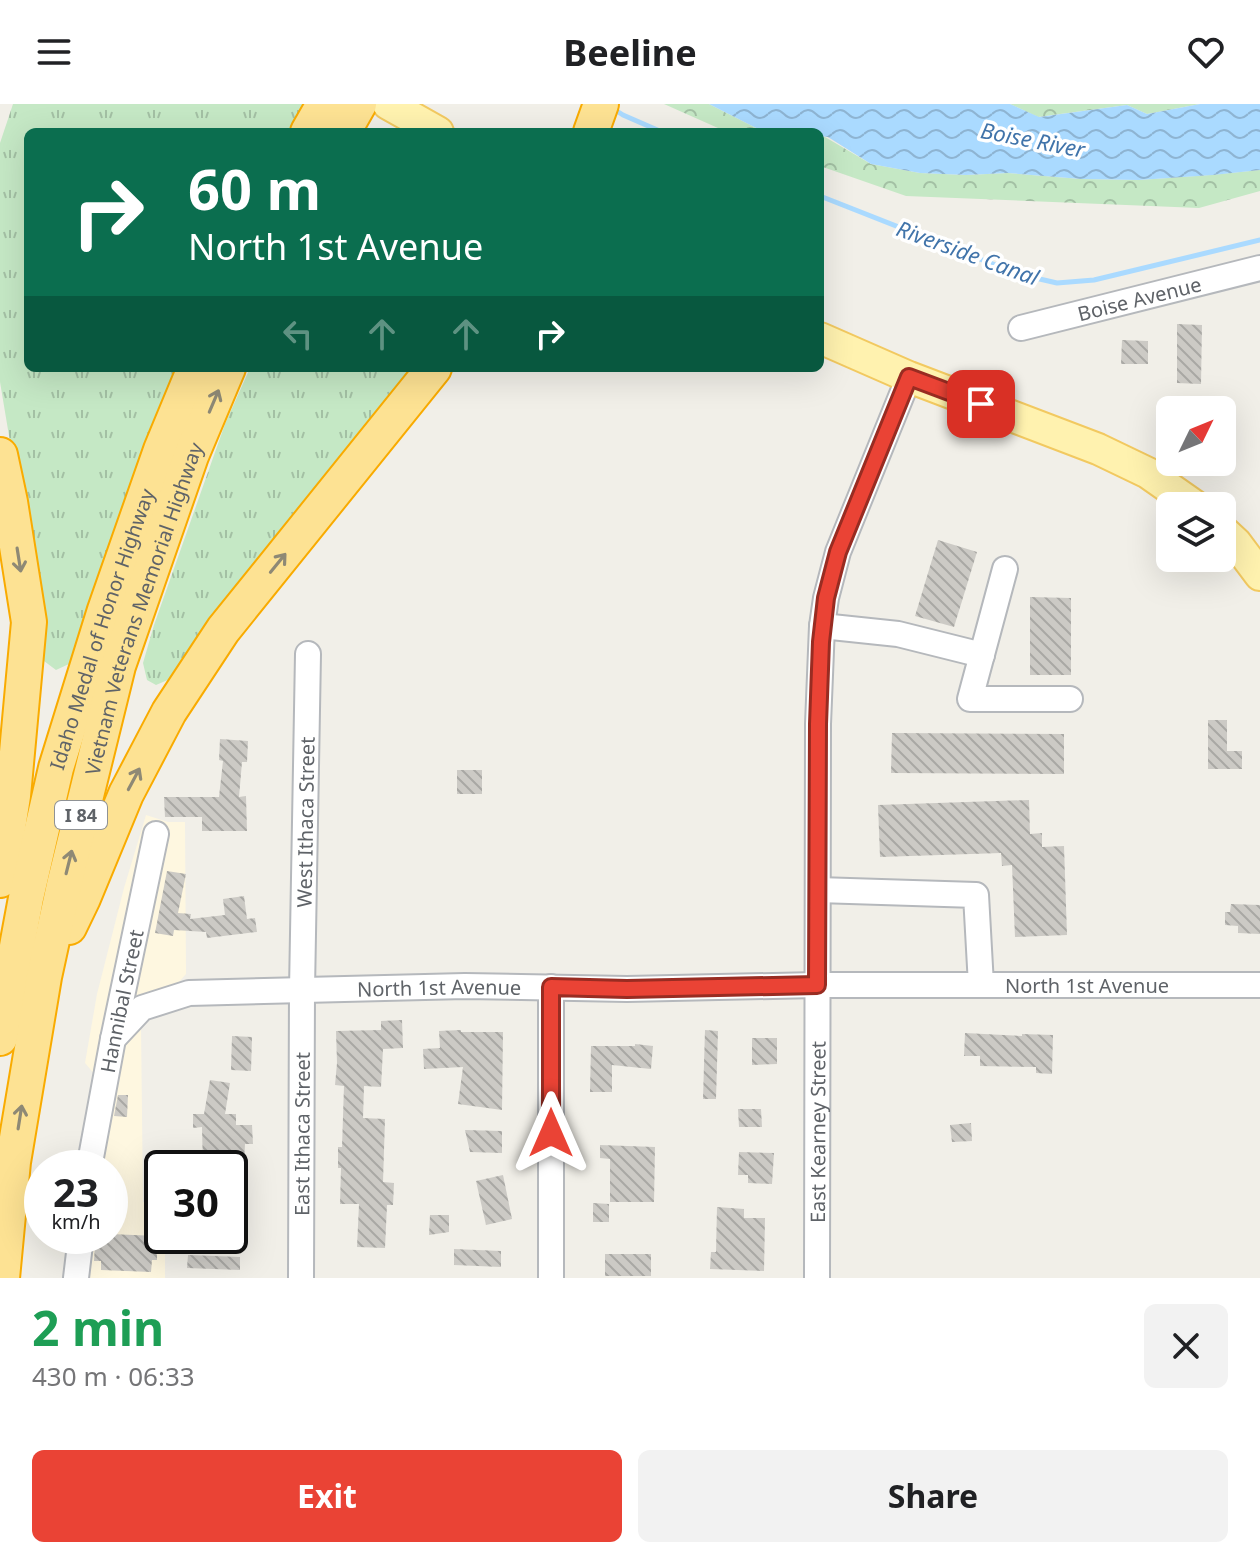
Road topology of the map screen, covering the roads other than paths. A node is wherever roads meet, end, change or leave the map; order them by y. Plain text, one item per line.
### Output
1 (324, 104) edge
2 (359, 104) edge
3 (388, 104) edge
4 (601, 104) edge
5 (310, 128) edge
6 (345, 128) edge
7 (431, 128) edge
8 (592, 128) edge
9 (1260, 268) edge
10 (1021, 328) dead end
11 (824, 340) edge
12 (193, 372) edge
13 (226, 372) edge
14 (431, 372) edge
15 (909, 377) junction
16 (0, 455) edge
17 (1175, 492) edge
18 (1236, 543) edge
19 (1005, 569) dead end
20 (1260, 575) edge
21 (822, 626) junction
22 (308, 654) dead end
23 (982, 655) junction
24 (1070, 699) dead end
25 (156, 834) dead end
26 (0, 880) edge
27 (818, 890) junction
28 (44, 977) junction
29 (817, 985) junction
30 (981, 985) junction
31 (1260, 985) edge
32 (551, 987) junction
33 (302, 990) junction
34 (0, 1038) edge
35 (113, 1039) junction
36 (92, 1150) edge
37 (79, 1254) edge
38 (2, 1278) edge
39 (76, 1278) edge
40 (301, 1278) edge
41 (551, 1278) edge
42 (817, 1278) edge

1 - 5 highway
2 - 6 highway
3 - 7 main road
4 - 8 highway
9 - 10 street, Boise Avenue
11 - 15 main road
12 - 34 highway, Idaho Medal of Honor Highway / I 84
28 -> 13 highway, Vietnam Veterans Memorial Highway / I 84
28 -> 14 highway
15 - 17 main road
15 - 21 street, East Kearney Street
16 -> 26 highway
18 - 20 main road
19 - 23 street
21 - 23 street
21 - 27 street, East Kearney Street
22 - 33 street, West Ithaca Street
23 - 24 street
25 - 35 street, Hannibal Street
27 - 29 street, East Kearney Street
27 - 30 street
38 -> 28 highway, Vietnam Veterans Memorial Highway / I 84
29 - 30 street, North 1st Avenue
29 - 32 street, North 1st Avenue
29 - 42 street, East Kearney Street
30 - 31 street, North 1st Avenue
32 - 33 street, North 1st Avenue
32 - 41 street
33 - 35 street, North 1st Avenue
33 - 40 street, East Ithaca Street
35 - 36 street, Hannibal Street
37 - 39 street

